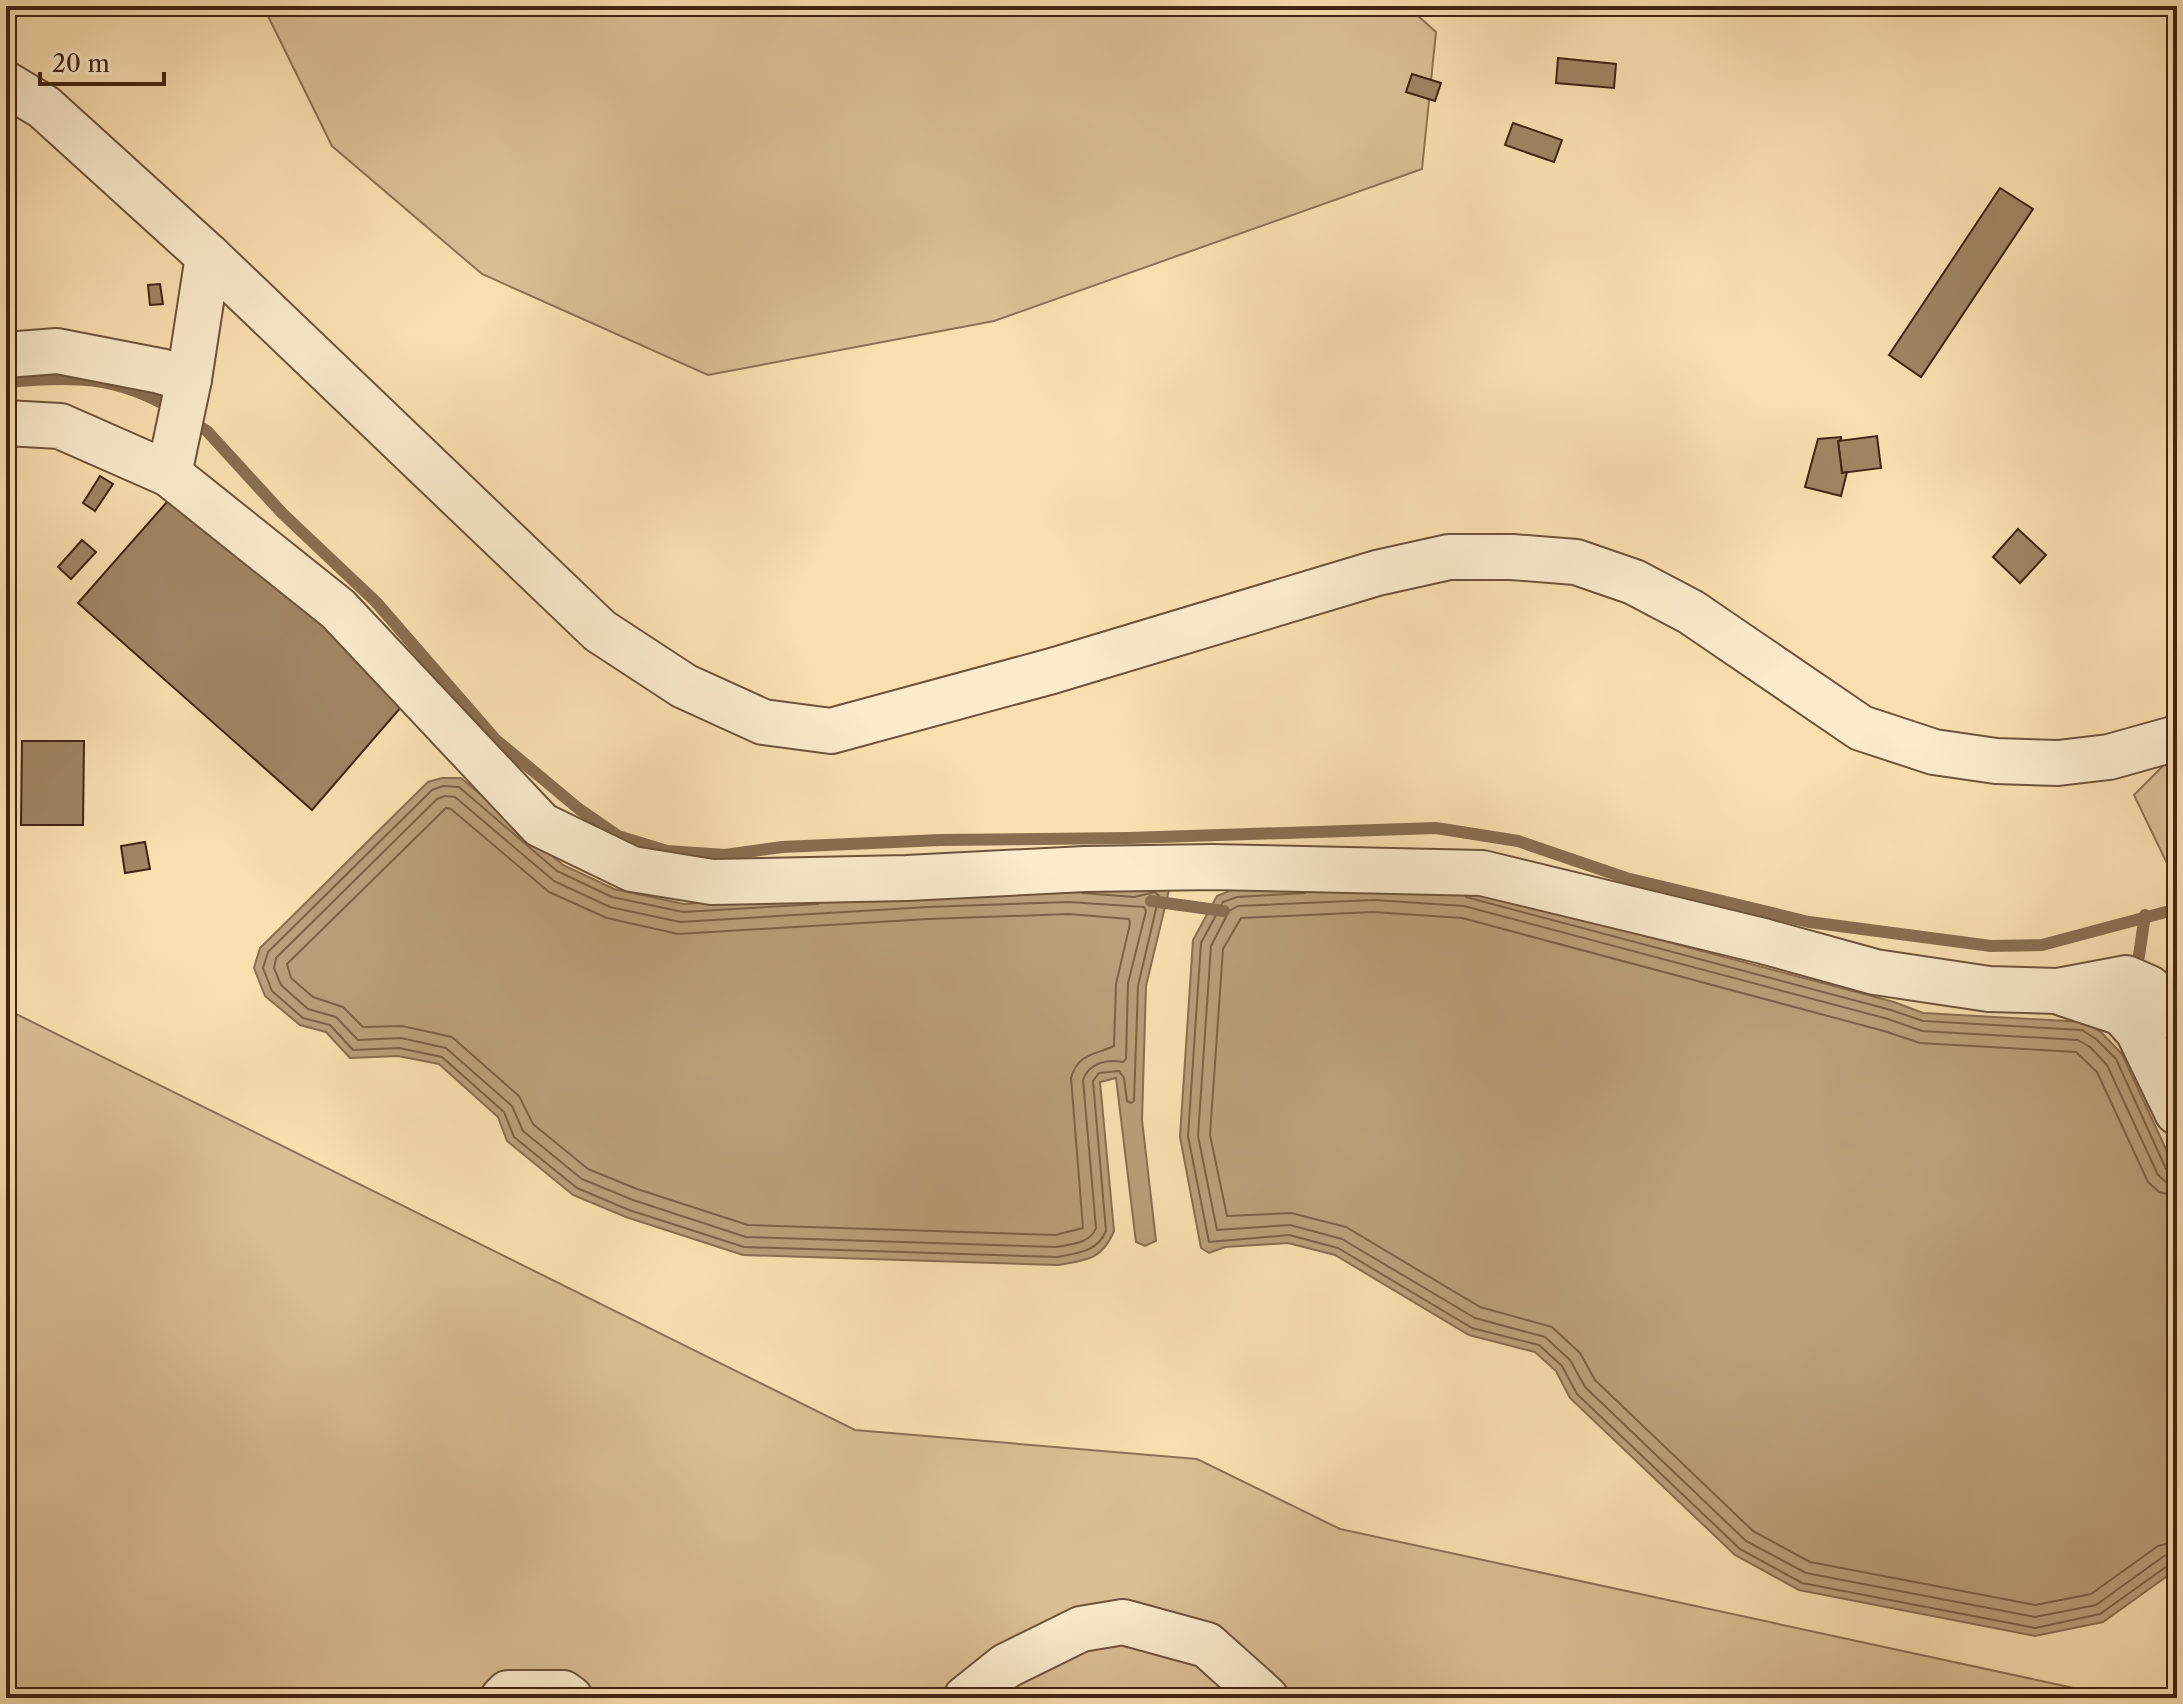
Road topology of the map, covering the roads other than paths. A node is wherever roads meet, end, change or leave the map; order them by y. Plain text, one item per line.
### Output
1 (6, 84) edge
2 (208, 256) junction
3 (6, 355) edge
4 (187, 387) junction
5 (6, 423) edge
6 (173, 458) junction
7 (2177, 738) edge
8 (2057, 991) junction
9 (2177, 1019) edge
10 (2177, 1112) edge
11 (503, 1698) edge
12 (570, 1698) edge
13 (966, 1698) edge
14 (1266, 1698) edge

1 - 2 street
2 - 4 street
2 - 7 street
3 - 4 street
4 - 6 street
5 - 6 street
6 - 8 street
8 - 9 street
8 - 10 street
11 - 12 street
13 - 14 street

